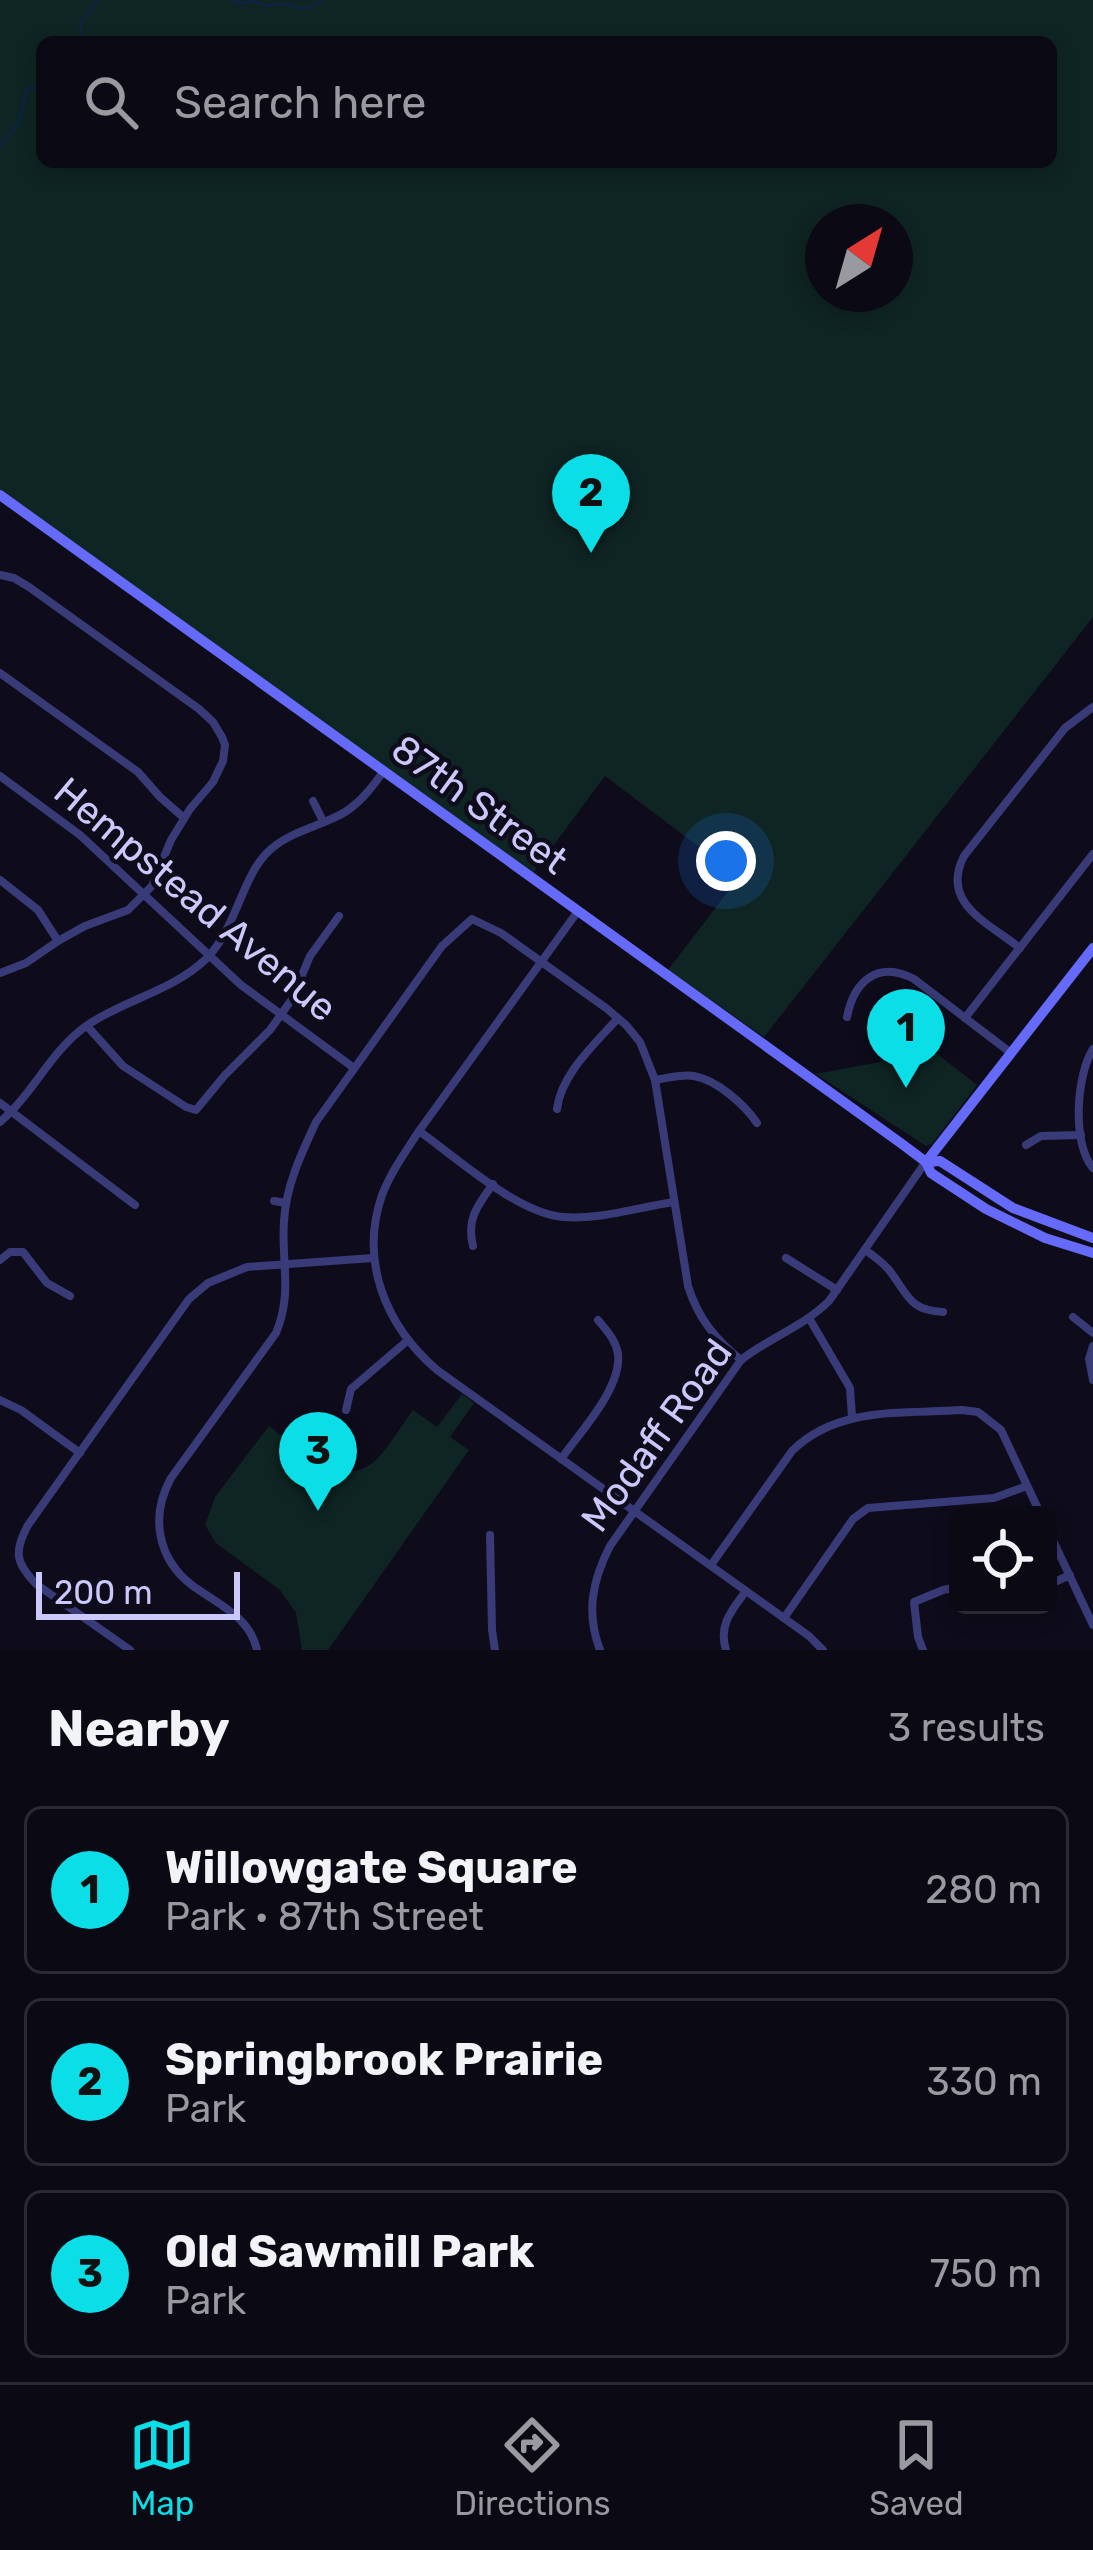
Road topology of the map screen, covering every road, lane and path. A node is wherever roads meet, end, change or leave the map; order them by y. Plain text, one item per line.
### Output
1 (0, 495) edge
2 (0, 574) edge
3 (0, 673) edge
4 (1093, 707) edge
5 (383, 772) junction
6 (0, 776) edge
7 (314, 801) dead end
8 (184, 818) junction
9 (323, 821) junction
10 (1093, 854) edge
11 (0, 880) edge
12 (144, 896) junction
13 (578, 911) junction
14 (339, 916) dead end
15 (58, 940) junction
16 (1020, 948) junction
17 (1093, 948) edge
18 (209, 956) junction
19 (542, 962) junction
20 (0, 973) edge
21 (280, 1015) junction
22 (847, 1017) dead end
23 (618, 1018) junction
24 (965, 1018) junction
25 (87, 1026) junction
26 (1093, 1049) edge
27 (1011, 1053) junction
28 (354, 1068) junction
29 (655, 1080) junction
30 (0, 1103) edge
31 (557, 1109) dead end
32 (12, 1112) junction
33 (0, 1121) edge
34 (757, 1123) dead end
35 (419, 1131) junction
36 (1081, 1135) junction
37 (1026, 1145) dead end
38 (926, 1162) junction
39 (1093, 1168) edge
40 (493, 1184) junction
41 (274, 1201) dead end
42 (674, 1202) junction
43 (286, 1203) junction
44 (135, 1205) dead end
45 (1093, 1238) edge
46 (473, 1246) dead end
47 (866, 1250) junction
48 (1093, 1253) edge
49 (373, 1258) junction
50 (786, 1258) dead end
51 (0, 1260) edge
52 (285, 1263) junction
53 (837, 1290) junction
54 (70, 1296) dead end
55 (943, 1312) dead end
56 (1073, 1317) dead end
57 (809, 1318) junction
58 (598, 1320) dead end
59 (1093, 1333) edge
60 (407, 1341) junction
61 (1093, 1346) edge
62 (741, 1360) junction
63 (1093, 1380) edge
64 (0, 1400) edge
65 (346, 1410) dead end
66 (852, 1417) junction
67 (80, 1453) junction
68 (561, 1459) junction
69 (1027, 1486) junction
70 (1037, 1506) edge
71 (635, 1511) junction
72 (490, 1535) dead end
73 (1057, 1548) edge
74 (710, 1565) junction
75 (1070, 1575) junction
76 (1057, 1582) edge
77 (949, 1589) edge
78 (746, 1591) junction
79 (784, 1618) junction
80 (1093, 1625) edge
81 (130, 1650) edge
82 (257, 1650) edge
83 (495, 1650) edge
84 (600, 1650) edge
85 (726, 1650) edge
86 (823, 1650) edge
87 (923, 1650) edge

1 - 5 street, 87th Street
2 - 8 street
3 - 8 street
4 - 16 street
5 - 9 street
5 - 13 street, 87th Street
6 - 12 street, Hempstead Avenue
7 - 9 street
8 - 12 street
9 - 18 street
10 - 16 street
11 - 15 street
12 - 15 street
12 - 18 street, Hempstead Avenue
13 - 19 street
13 - 38 street, 87th Street
14 - 21 street
15 - 20 street
16 - 24 street
17 - 27 street, Modaff Road
18 - 21 street, Hempstead Avenue
18 - 25 street
19 - 23 street
19 - 28 street
19 - 35 street
21 - 25 street
21 - 28 street, Hempstead Avenue
22 - 24 street
23 - 29 street
23 - 31 street
24 - 27 street
25 - 32 street
26 - 36 street
27 - 38 street, Modaff Road
28 - 43 street
29 - 34 street
29 - 42 street
30 - 32 street
32 - 33 street
32 - 44 street
35 - 40 street
35 - 49 street
36 - 37 street
36 - 39 street
38 - 45 street, 87th Street
38 - 47 street, Modaff Road
38 - 48 street, 87th Street
40 - 42 street
40 - 46 street
41 - 43 street
42 - 62 street
43 - 52 street
47 - 53 street, Modaff Road
47 - 55 street
49 - 52 street
49 - 60 street
50 - 53 street
51 - 54 street
52 - 67 street
52 - 82 street
53 - 57 street, Modaff Road
56 - 59 street
57 - 62 street, Modaff Road
57 - 66 street
58 - 68 street
60 - 65 street
60 - 68 street
61 - 63 street
62 - 71 street, Modaff Road
64 - 67 street
66 - 69 street
66 - 74 street
67 - 81 street
68 - 71 street
69 - 70 street
69 - 79 street
71 - 74 street
71 - 84 street, Modaff Road
72 - 83 street
73 - 75 street
74 - 78 street
75 - 76 street
75 - 80 street
77 - 87 street
78 - 79 street
78 - 85 street
79 - 86 street

